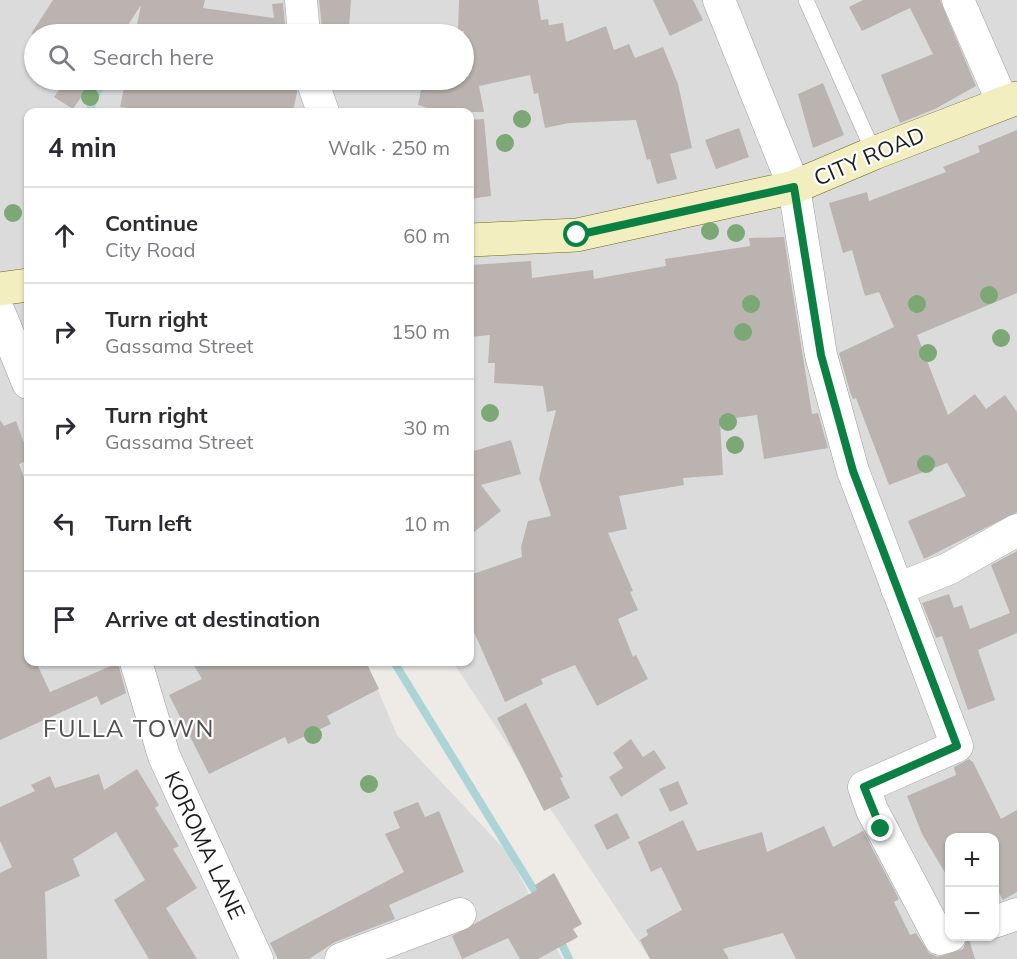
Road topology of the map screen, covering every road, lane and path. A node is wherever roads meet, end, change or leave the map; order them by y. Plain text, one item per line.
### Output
1 (301, 0) edge
2 (719, 0) edge
3 (806, 0) edge
4 (958, 0) edge
5 (303, 24) edge
6 (315, 90) edge
7 (1010, 100) edge
8 (322, 108) edge
9 (874, 153) junction
10 (794, 187) junction
11 (474, 240) edge
12 (24, 286) edge
13 (0, 289) edge
14 (0, 314) edge
15 (24, 372) edge
16 (1017, 530) edge
17 (897, 589) junction
18 (137, 666) edge
19 (460, 914) dead end
20 (1017, 915) edge
21 (999, 920) edge
22 (945, 938) edge
23 (376, 953) edge
24 (257, 959) edge
25 (341, 959) edge

1 - 5 street
2 - 10 street
3 - 9 lane
4 - 7 street
6 - 8 street
7 - 9 main road, CITY ROAD
9 - 10 main road, CITY ROAD
10 - 11 main road, CITY ROAD
10 - 17 street
12 - 13 main road
14 - 15 street
16 - 17 street
17 - 22 street
18 - 24 street, KOROMA LANE
19 - 23 street
20 - 21 street
23 - 25 street

